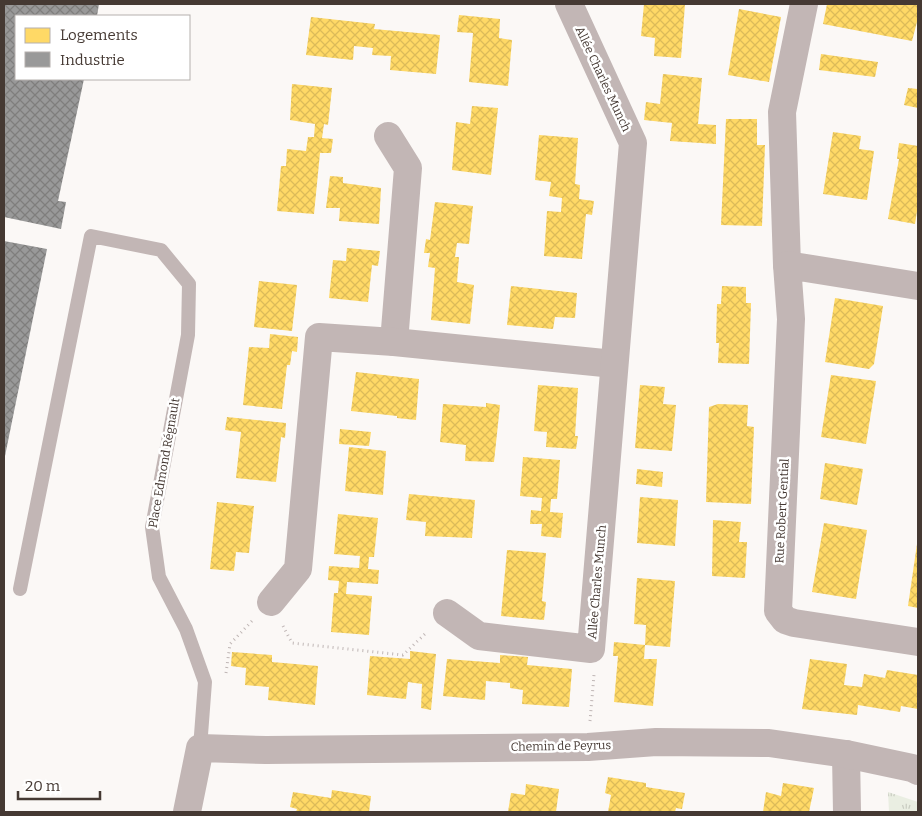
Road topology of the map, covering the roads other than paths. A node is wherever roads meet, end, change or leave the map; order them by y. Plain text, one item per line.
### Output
1 (569, 4) edge
2 (804, 4) edge
3 (388, 136) dead end
4 (786, 265) junction
5 (918, 286) edge
6 (394, 342) junction
7 (614, 364) junction
8 (20, 589) dead end
9 (271, 602) road end
10 (447, 613) road end
11 (918, 642) edge
12 (200, 748) junction
13 (846, 754) junction
14 (918, 771) edge
15 (186, 812) edge
16 (847, 812) edge

1 - 7 street, Allée Charles Munch
2 - 4 street, Rue Robert Gential
3 - 6 street
4 - 5 street
4 - 11 street, Rue Robert Gential
6 - 7 street
6 - 9 street
7 - 10 street, Allée Charles Munch
8 - 12 lane, Place Edmond Régnault
12 - 13 street, Chemin de Peyrus
12 - 15 street
13 - 14 street, Chemin de Peyrus
13 - 16 street

